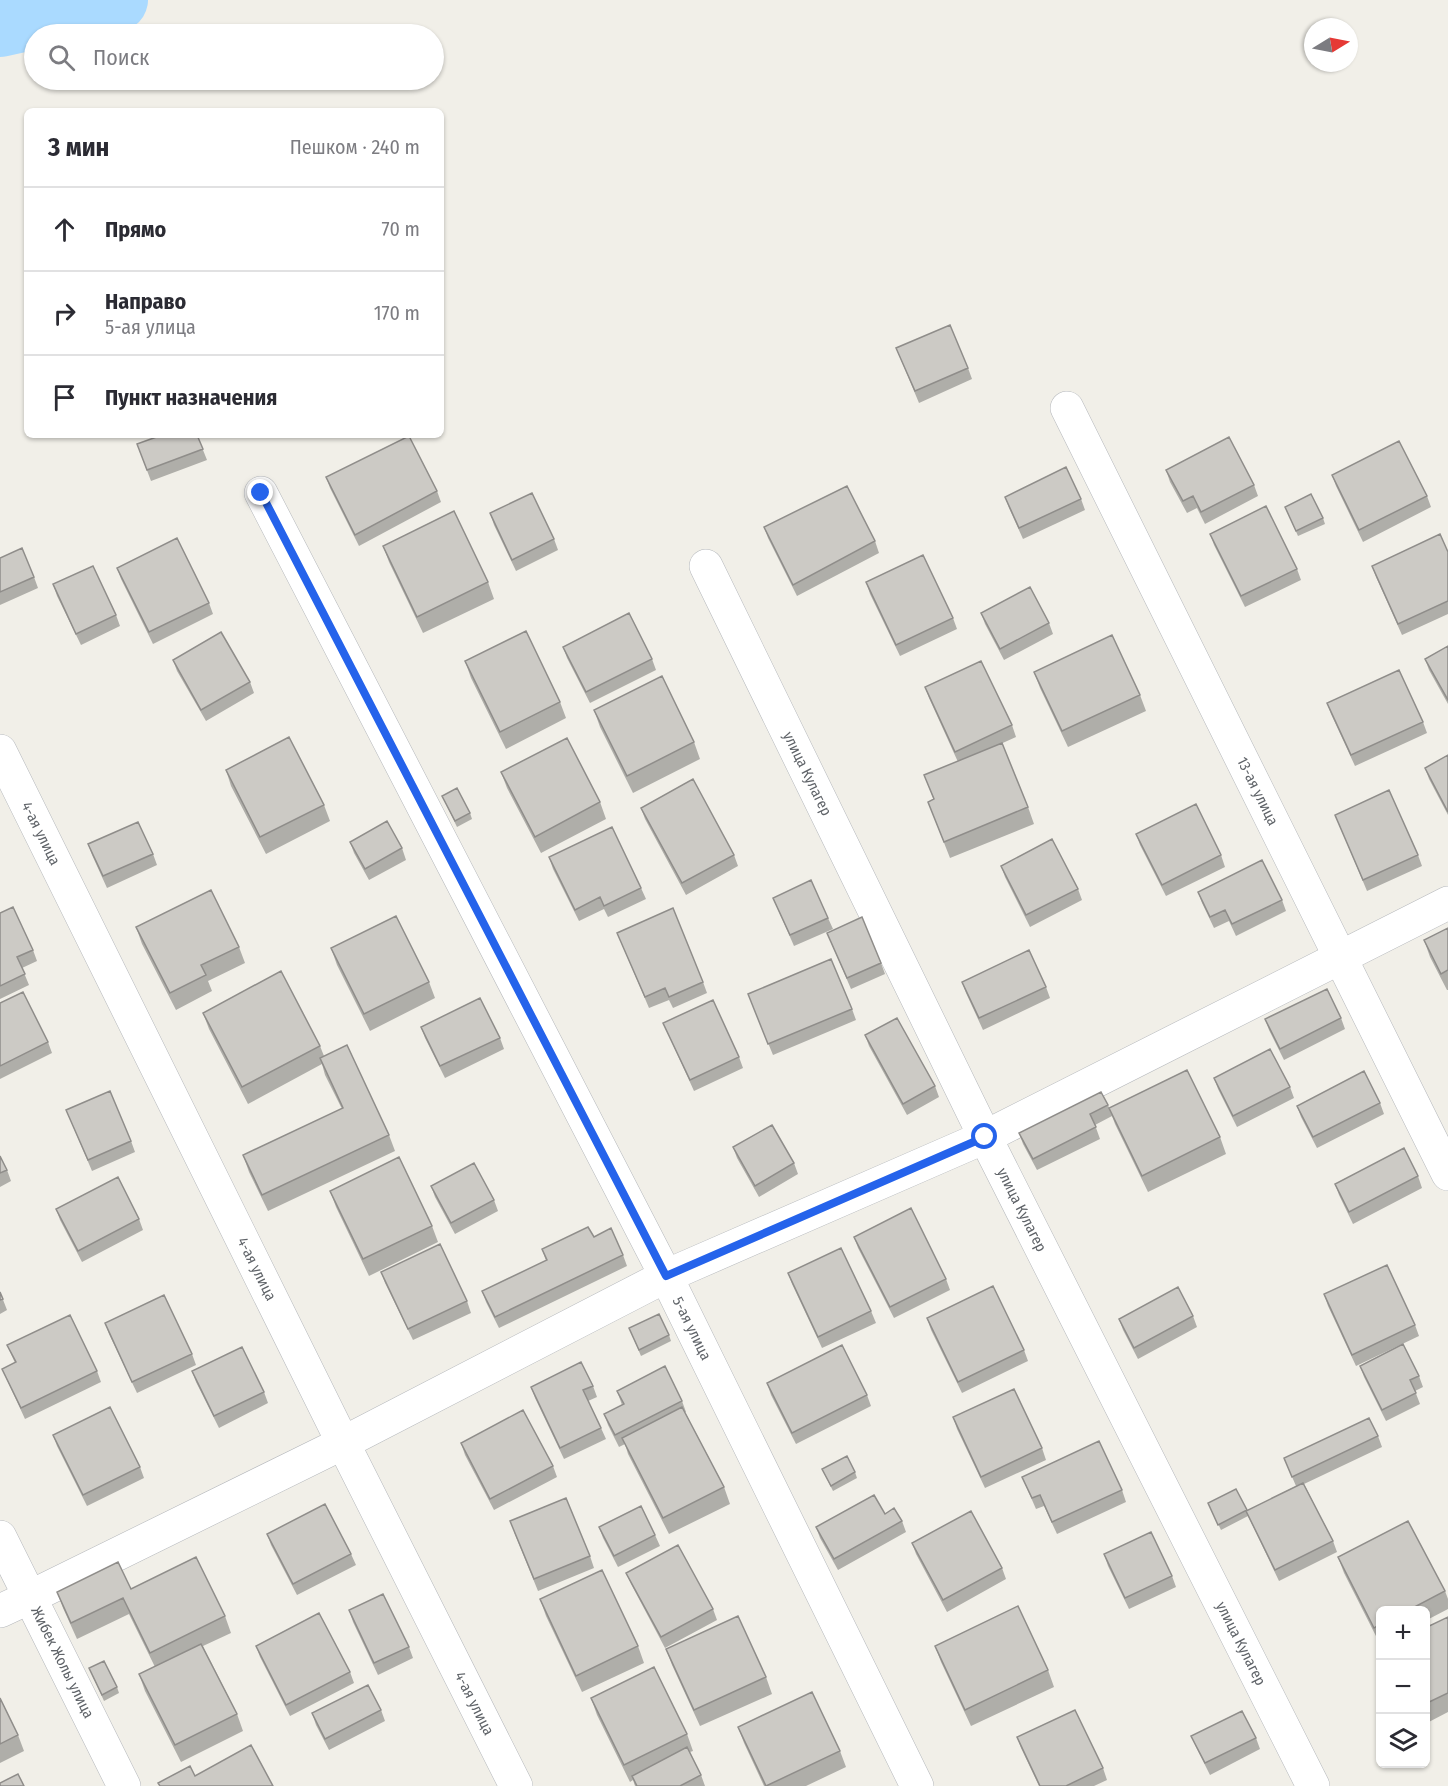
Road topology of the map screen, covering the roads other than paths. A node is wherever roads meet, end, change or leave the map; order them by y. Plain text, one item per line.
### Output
1 (1068, 408) dead end
2 (261, 493) dead end
3 (706, 566) dead end
4 (0, 751) edge
5 (1448, 903) edge
6 (1341, 957) junction
7 (985, 1137) junction
8 (1448, 1174) edge
9 (666, 1276) junction
10 (343, 1443) junction
11 (0, 1537) edge
12 (30, 1597) junction
13 (0, 1611) edge
14 (124, 1786) edge
15 (516, 1786) edge
16 (917, 1786) edge
17 (1313, 1786) edge

1 - 6 street, 13-ая улица
2 - 9 street, 5-ая улица
3 - 7 street, улица Кулагер
4 - 10 street, 4-ая улица
5 - 6 street
6 - 7 street
6 - 8 street, 13-ая улица
7 - 9 street
7 - 17 street, улица Кулагер
9 - 10 street
9 - 16 street, 5-ая улица
10 - 12 street
10 - 15 street, 4-ая улица
11 - 12 street, Жибек Жолы улица
12 - 13 street
12 - 14 street, Жибек Жолы улица

